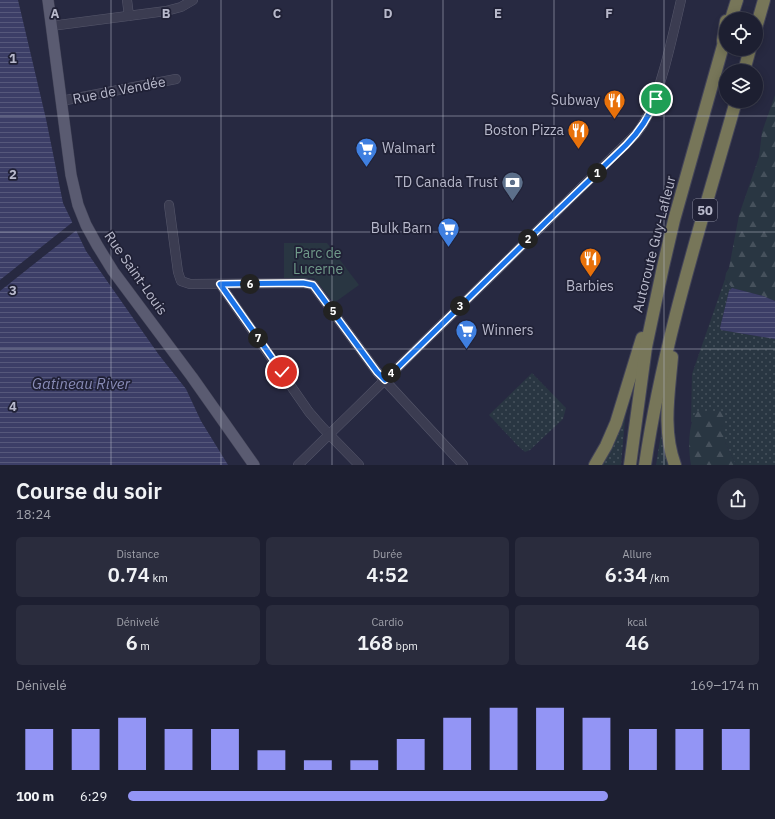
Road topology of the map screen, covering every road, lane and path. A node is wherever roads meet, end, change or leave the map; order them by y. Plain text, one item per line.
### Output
1 (48, 0) edge
2 (127, 0) edge
3 (193, 0) edge
4 (680, 0) edge
5 (729, 0) edge
6 (737, 0) edge
7 (764, 0) edge
8 (727, 12) edge
9 (733, 12) edge
10 (761, 12) edge
11 (129, 16) junction
12 (51, 26) junction
13 (720, 56) edge
14 (176, 79) dead end
15 (61, 101) junction
16 (734, 108) edge
17 (169, 205) dead end
18 (659, 281) junction
19 (220, 284) junction
20 (675, 319) junction
21 (385, 380) junction
22 (329, 434) junction
23 (254, 465) edge
24 (298, 465) edge
25 (359, 465) edge
26 (463, 465) edge
27 (595, 465) edge
28 (630, 465) edge
29 (645, 465) edge
30 (674, 465) edge

1 - 12 main road, Rue Saint-Louis
2 - 11 street
3 - 11 street
4 - 21 street
5 - 8 highway
6 - 9 highway
7 - 10 highway
11 - 12 street
12 - 15 main road, Rue Saint-Louis
13 - 18 highway, Autoroute Guy-Lafleur / 50
14 - 15 street, Rue de Vendée
15 - 23 main road, Rue Saint-Louis
16 - 20 highway, 50
17 - 19 street
18 - 27 highway
18 - 28 highway, Autoroute Guy-Lafleur / 50
19 - 21 street
19 - 22 street
20 - 29 highway, 50
20 - 30 highway
21 - 22 street
21 - 26 street
22 - 24 street
22 - 25 street

